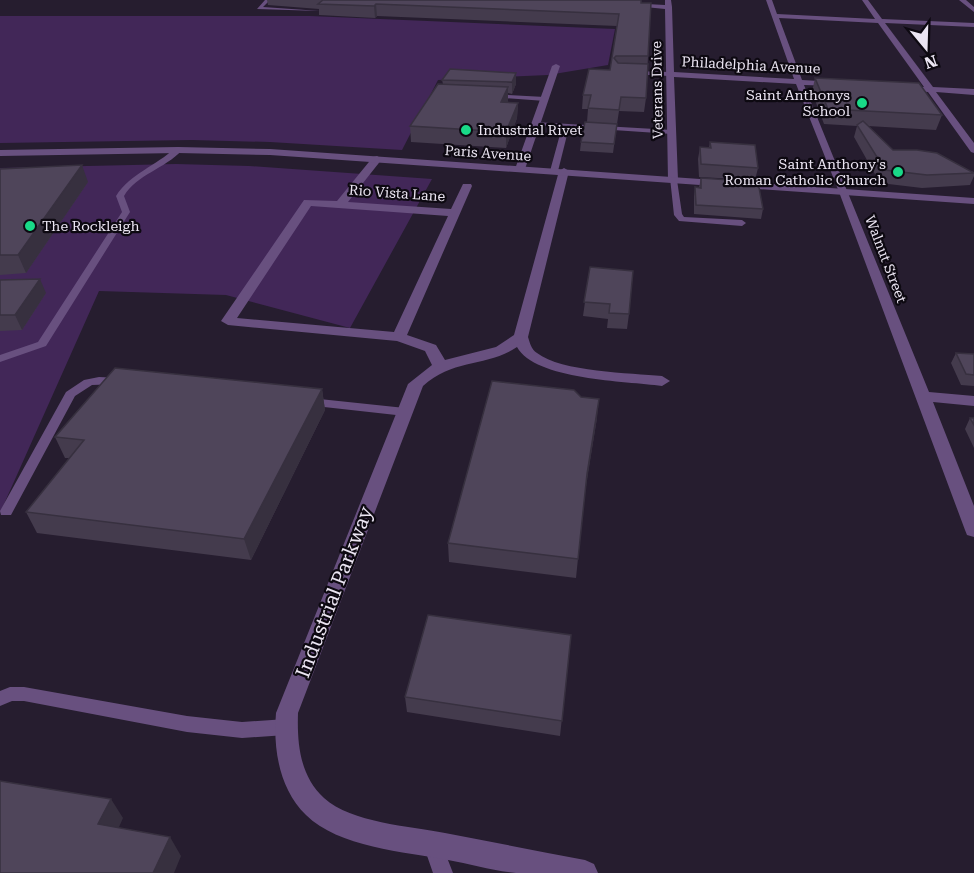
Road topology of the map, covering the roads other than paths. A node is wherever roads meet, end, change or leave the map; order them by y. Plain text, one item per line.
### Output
1 (268, 0) edge
2 (769, 0) edge
3 (865, 0) edge
4 (962, 0) edge
5 (669, 4) edge
6 (615, 5) edge
7 (974, 10) edge
8 (318, 11) edge
9 (775, 16) junction
10 (881, 21) junction
11 (974, 25) edge
12 (556, 66) dead end
13 (627, 72) edge
14 (669, 74) junction
15 (799, 81) junction
16 (846, 84) edge
17 (894, 87) edge
18 (930, 90) junction
19 (974, 92) edge
20 (485, 96) edge
21 (545, 99) junction
22 (536, 123) junction
23 (566, 125) junction
24 (672, 132) junction
25 (178, 150) junction
26 (974, 150) edge
27 (0, 153) edge
28 (377, 159) junction
29 (520, 169) junction
30 (559, 171) junction
31 (673, 180) junction
32 (467, 186) dead end
33 (844, 192) junction
34 (974, 201) edge
35 (340, 204) junction
36 (455, 213) junction
37 (742, 223) dead end
38 (399, 337) junction
39 (520, 338) junction
40 (0, 359) edge
41 (440, 365) junction
42 (662, 381) dead end
43 (136, 383) edge
44 (922, 396) junction
45 (299, 400) edge
46 (974, 401) edge
47 (405, 412) junction
48 (6, 512) dead end
49 (974, 530) edge
50 (0, 699) edge
51 (286, 726) junction
52 (432, 844) junction
53 (443, 873) edge
54 (585, 873) edge

1 - 8 lane
2 - 9 street, Walnut Street
3 - 10 street
4 - 7 street
5 - 6 street
5 - 14 street, Veterans Drive
9 - 10 street
9 - 15 street, Walnut Street
10 - 11 street
10 - 18 street
12 - 21 street
13 - 14 lane
14 - 15 street, Philadelphia Avenue
14 - 24 street, Veterans Drive
15 - 16 street, Philadelphia Avenue
15 - 33 street, Walnut Street
17 - 18 street
18 - 19 street
18 - 26 street
20 - 21 lane
21 - 22 street
22 - 23 lane
22 - 29 street
23 - 24 lane
23 - 30 lane
24 - 31 street, Veterans Drive
25 - 27 street, Paris Avenue
25 - 28 street, Paris Avenue
25 - 40 lane
28 - 29 street, Paris Avenue
28 - 35 street
29 - 30 street, Paris Avenue
30 - 31 street, Paris Avenue
30 - 39 street
31 - 33 street, Paris Avenue
31 - 37 lane
32 - 36 street
33 - 34 street, Paris Avenue
33 - 44 street, Walnut Street
35 - 36 street, Rio Vista Lane
35 - 38 street, Rio Vista Lane
36 - 38 street, Rio Vista Lane
38 - 41 street
39 - 41 street, Industrial Parkway
39 - 42 street
41 - 47 street, Industrial Parkway
43 - 48 lane
44 - 46 street
44 - 49 street, Walnut Street
45 - 47 lane
47 - 51 street, Industrial Parkway
50 - 51 lane
51 - 52 street, Industrial Parkway
52 - 53 lane
52 - 54 street, Industrial Parkway

